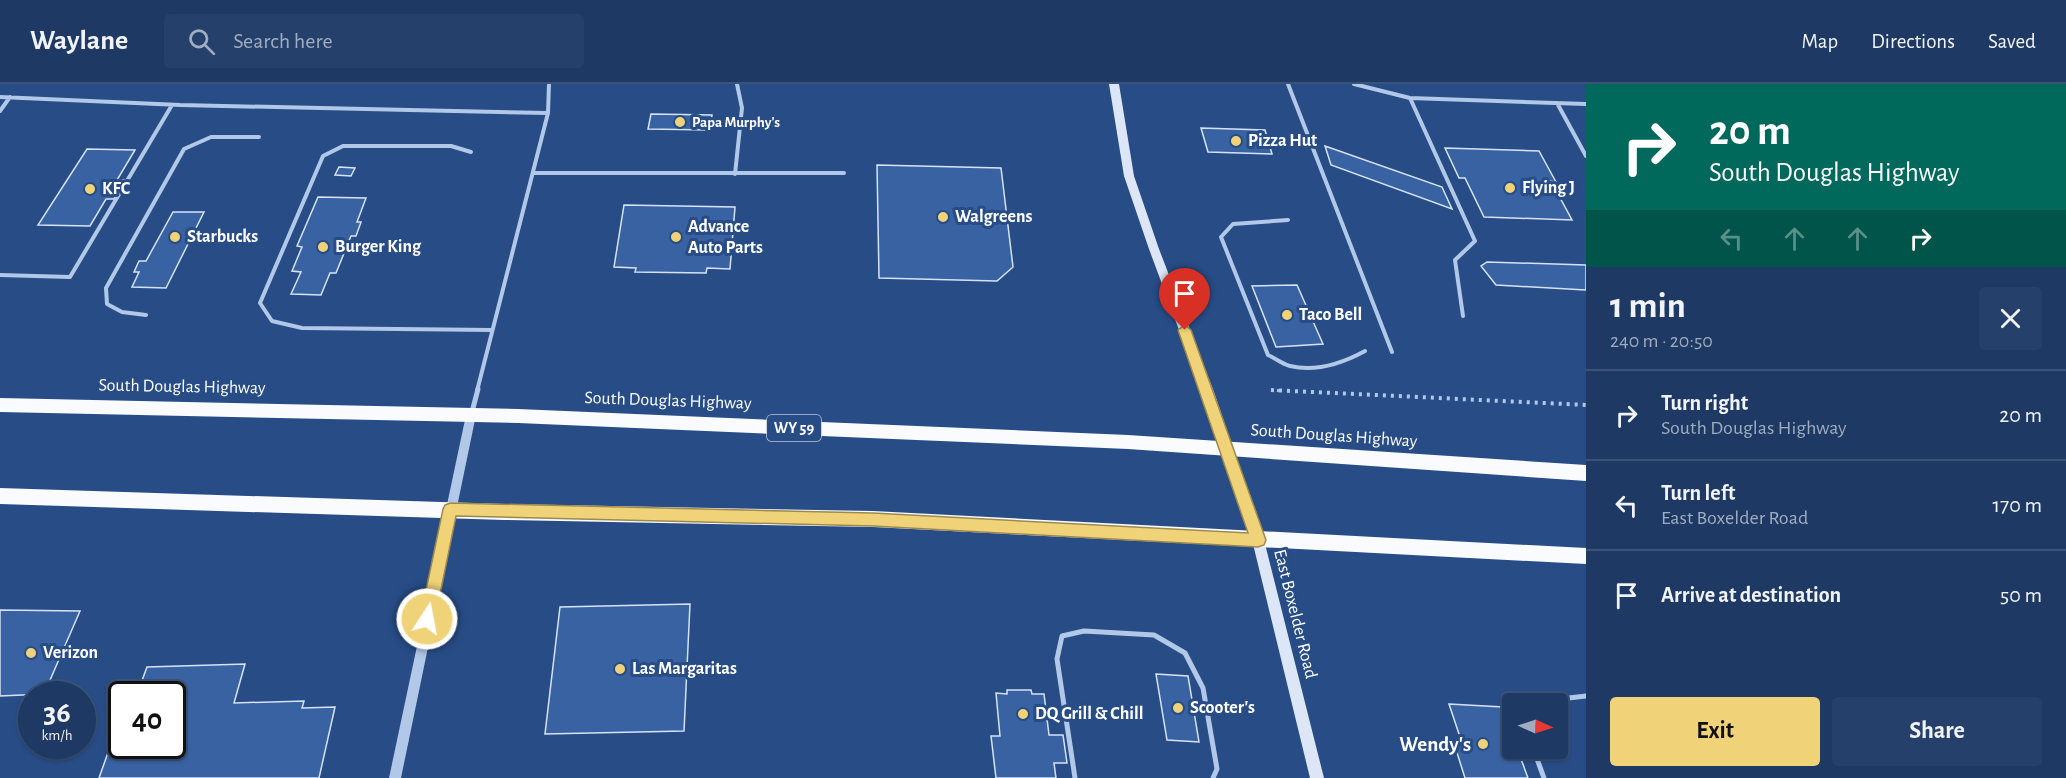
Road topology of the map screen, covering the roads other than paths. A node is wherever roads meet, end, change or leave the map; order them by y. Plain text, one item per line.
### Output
1 (549, 84) edge
2 (737, 84) edge
3 (1114, 84) edge
4 (1288, 84) edge
5 (1354, 84) edge
6 (0, 97) edge
7 (10, 98) junction
8 (1410, 98) junction
9 (1557, 103) junction
10 (1586, 104) edge
11 (172, 105) junction
12 (0, 111) edge
13 (548, 113) junction
14 (259, 137) dead end
15 (471, 152) dead end
16 (1586, 156) edge
17 (533, 173) junction
18 (844, 173) dead end
19 (735, 174) junction
20 (1288, 220) dead end
21 (0, 275) edge
22 (146, 315) dead end
23 (1463, 316) dead end
24 (492, 330) junction
25 (1365, 351) dead end
26 (1392, 352) dead end
27 (0, 405) edge
28 (471, 415) junction
29 (1228, 449) junction
30 (1586, 473) edge
31 (0, 496) edge
32 (450, 509) junction
33 (1258, 540) junction
34 (1586, 556) edge
35 (1586, 696) edge
36 (1568, 698) edge
37 (1537, 759) edge
38 (395, 778) edge
39 (1076, 778) edge
40 (1213, 778) edge
41 (1317, 778) edge
42 (1544, 778) edge

1 - 13 lane
2 - 19 lane
3 - 29 main road, East Boxelder Road
4 - 26 lane
5 - 8 lane
6 - 7 lane
7 - 11 lane
7 - 12 lane
8 - 9 lane
8 - 23 lane
9 - 10 lane
9 - 16 lane
11 - 13 lane
11 - 21 lane
13 - 17 lane
14 - 22 lane
15 - 24 lane
17 - 19 lane
17 - 24 lane
18 - 19 lane
20 - 25 lane
24 - 28 lane
27 - 28 highway, South Douglas Highway / WY 59
28 - 29 highway, South Douglas Highway / WY 59
28 - 32 street
29 - 30 highway, South Douglas Highway / WY 59
29 - 33 main road, East Boxelder Road
31 - 32 highway
32 - 33 highway
32 - 38 street
33 - 34 highway
33 - 41 main road, East Boxelder Road
35 - 36 lane
37 - 42 lane
39 - 40 lane

